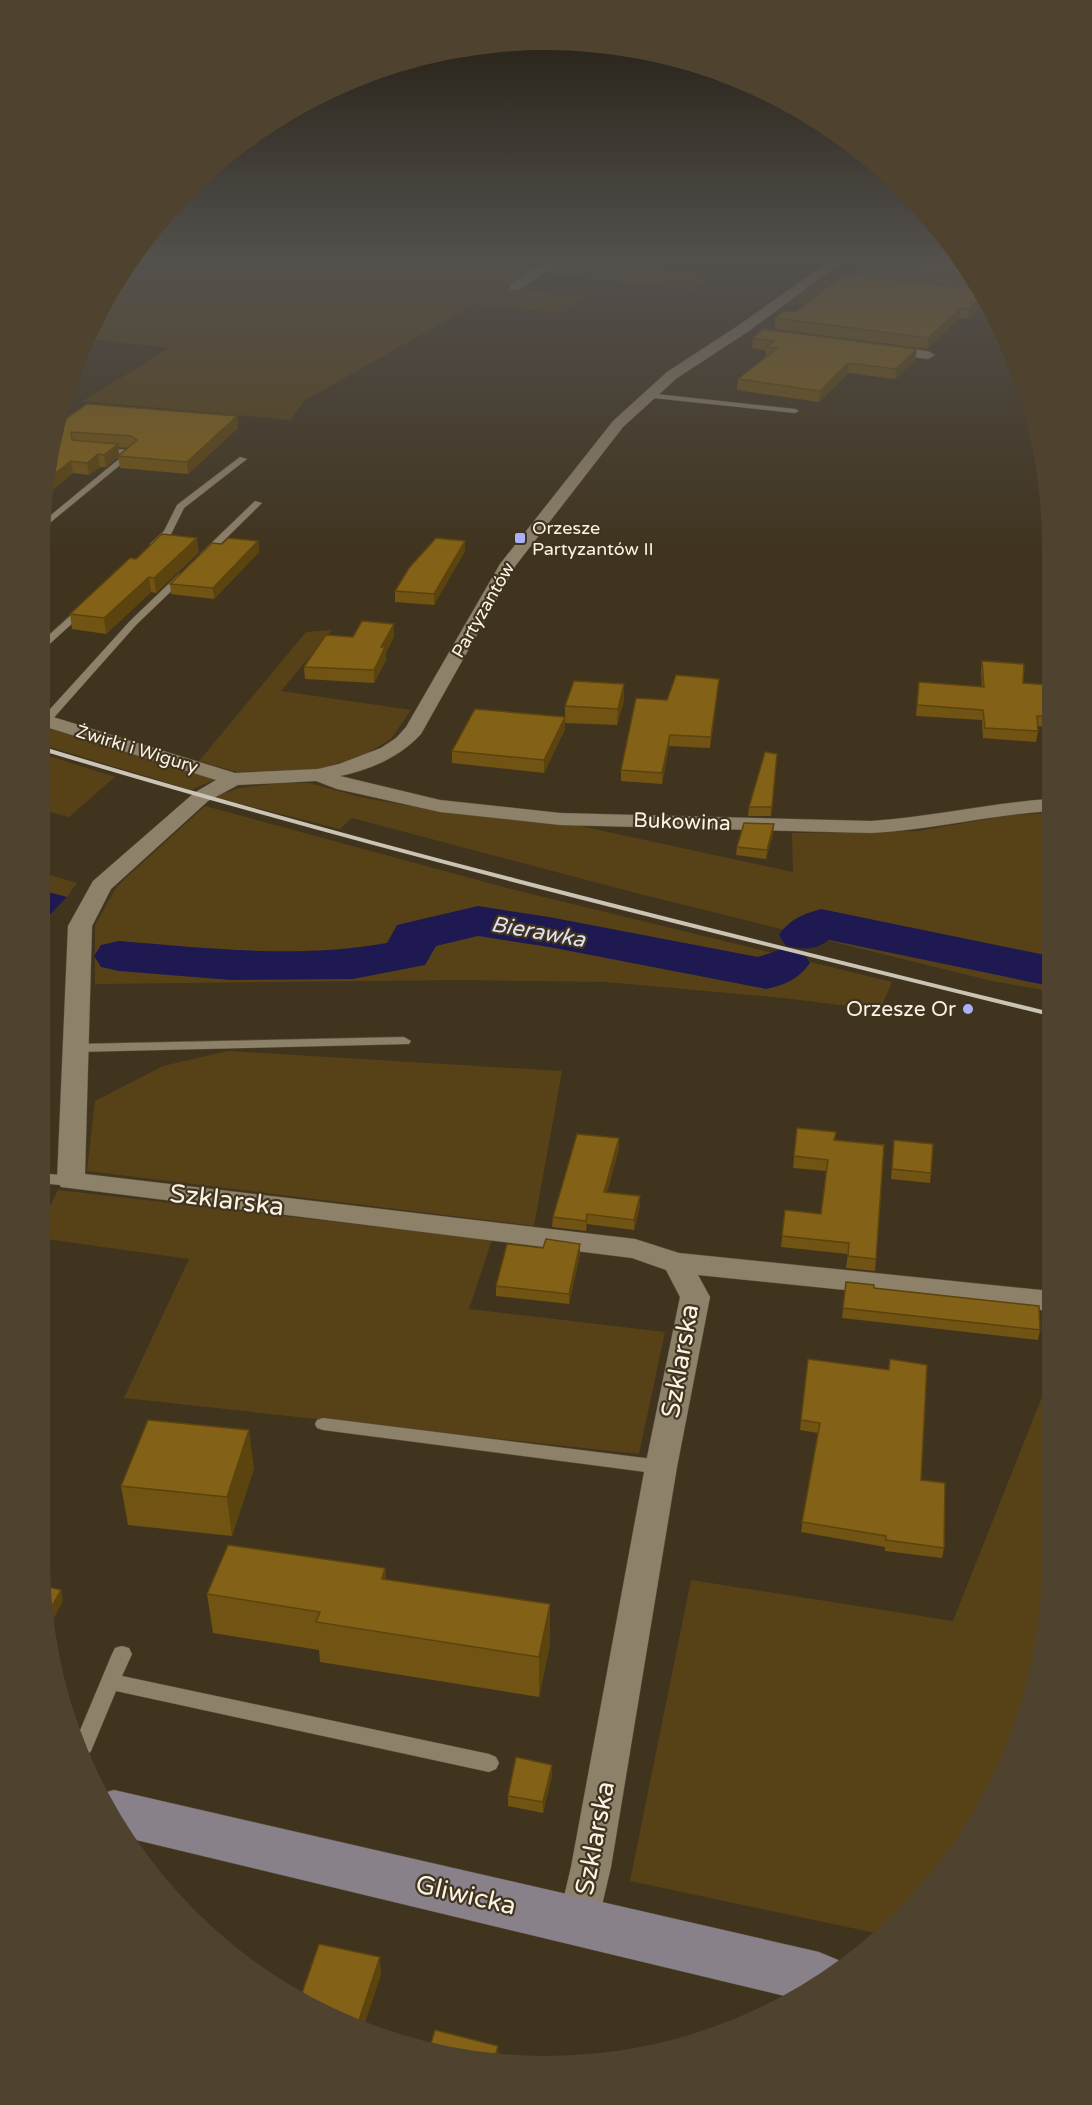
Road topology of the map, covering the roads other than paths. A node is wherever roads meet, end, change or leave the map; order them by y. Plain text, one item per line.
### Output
1 (702, 355) edge
2 (647, 395) junction
3 (795, 411) dead end
4 (88, 449) edge
5 (243, 459) dead end
6 (258, 503) dead end
7 (51, 519) edge
8 (143, 555) edge
9 (91, 602) edge
10 (50, 639) edge
11 (50, 712) edge
12 (50, 721) edge
13 (318, 775) junction
14 (234, 779) junction
15 (1042, 806) edge
16 (404, 1041) dead end
17 (77, 1048) junction
18 (50, 1179) edge
19 (71, 1181) junction
20 (677, 1263) junction
21 (1042, 1300) edge
22 (323, 1424) dead end
23 (661, 1467) junction
24 (122, 1654) dead end
25 (110, 1682) junction
26 (85, 1742) edge
27 (489, 1763) dead end
28 (120, 1813) edge
29 (578, 1922) junction
30 (814, 1977) edge

1 - 2 street, Partyzantów
2 - 3 lane
2 - 13 street, Partyzantów
4 - 7 lane
5 - 8 lane
6 - 11 lane
9 - 10 lane
12 - 14 street, Żwirki i Wigury
13 - 14 street, Partyzantów
13 - 15 street, Bukowina
14 - 17 street
16 - 17 lane
17 - 19 street
18 - 19 lane, Szklarska
19 - 20 street, Szklarska
20 - 21 street
20 - 23 street, Szklarska
22 - 23 lane
23 - 29 street, Szklarska
24 - 25 lane
25 - 26 lane
25 - 27 lane
28 - 29 main road, Gliwicka
29 - 30 main road, Gliwicka

